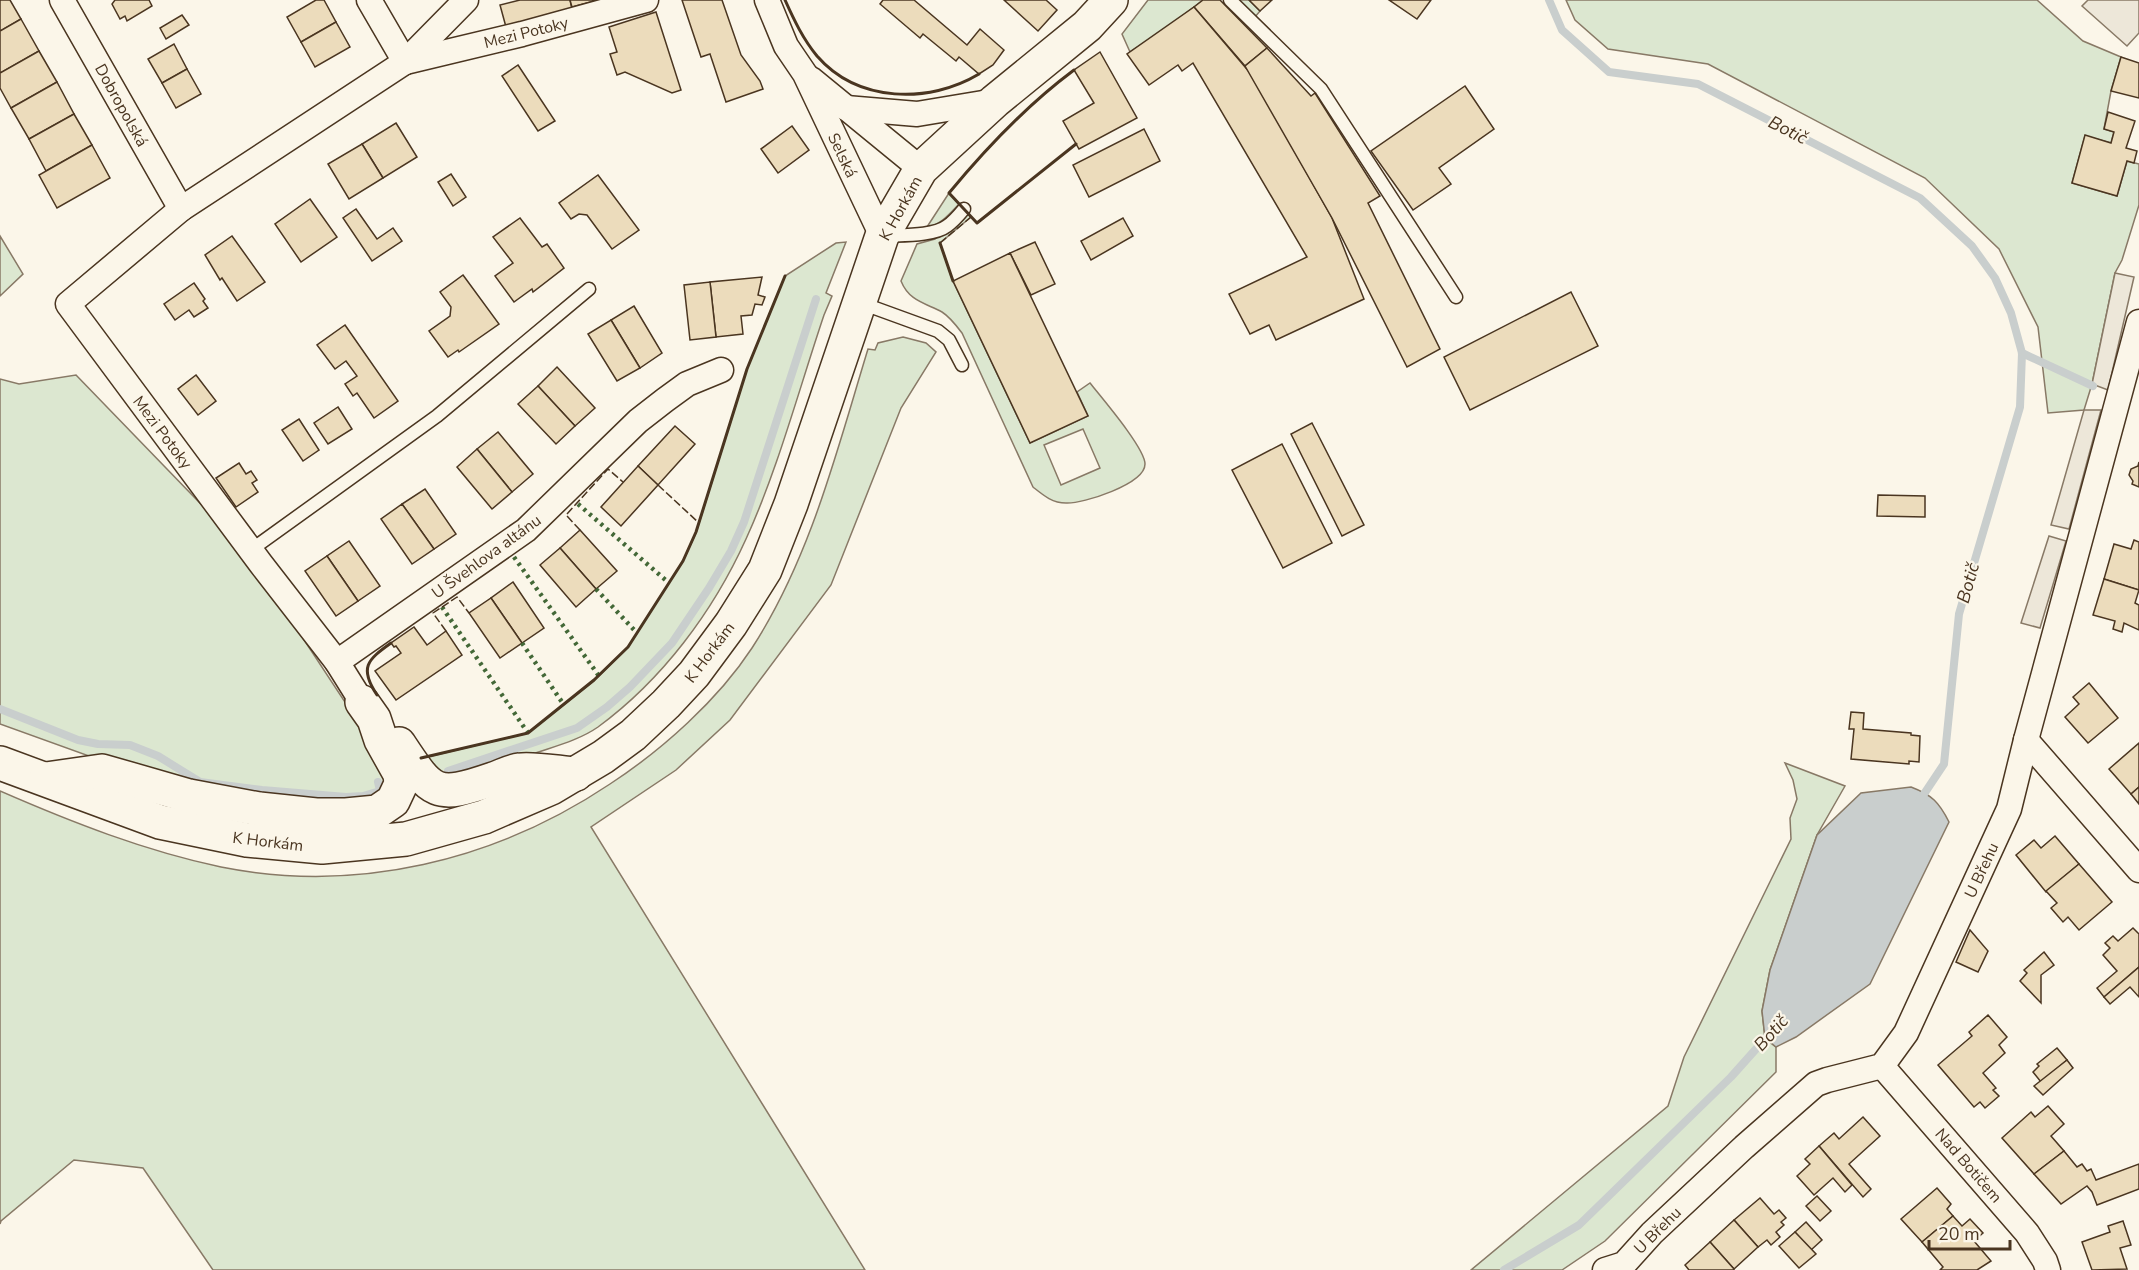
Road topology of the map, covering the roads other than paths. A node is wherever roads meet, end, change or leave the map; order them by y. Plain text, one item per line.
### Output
1 (62, 0) edge
2 (369, 0) edge
3 (466, 0) edge
4 (646, 0) edge
5 (767, 0) edge
6 (1111, 0) edge
7 (1230, 0) edge
8 (405, 62) junction
9 (805, 74) junction
10 (994, 101) junction
11 (846, 108) junction
12 (921, 169) junction
13 (181, 209) junction
14 (964, 209) dead end
15 (882, 236) junction
16 (589, 289) dead end
17 (1456, 297) dead end
18 (860, 302) junction
19 (2138, 326) edge
20 (962, 365) dead end
21 (721, 370) dead end
22 (251, 550) junction
23 (337, 662) junction
24 (368, 711) junction
25 (2026, 740) junction
26 (0, 763) edge
27 (576, 774) junction
28 (44, 779) junction
29 (2139, 870) edge
30 (1882, 1066) junction
31 (1618, 1268) edge
32 (2048, 1270) edge

1 - 13 street, Dobropolská
2 - 8 street
3 - 8 street, Mezi Potoky
4 - 8 street, Mezi Potoky
5 - 9 street, Selská
6 - 10 main road, K Horkám
7 - 17 lane
8 - 13 street, Mezi Potoky
9 - 11 street, Selská
9 - 15 street, Selská
10 - 11 street, Selská
10 - 12 main road, K Horkám
11 - 12 street, Selská
12 - 15 main road, K Horkám
13 - 22 street, Mezi Potoky
14 - 15 lane
15 - 18 main road, K Horkám
16 - 22 lane
18 - 20 lane
18 - 27 main road, K Horkám
19 - 25 street, U Břehu
21 - 23 street, U Švehlova altánu
22 - 23 street
23 - 24 street
24 - 27 main road
24 - 28 main road
25 - 29 street
25 - 30 street, U Břehu
26 - 28 main road, K Horkám
27 - 28 main road, K Horkám
30 - 31 street, U Břehu
30 - 32 street, Nad Botičem

